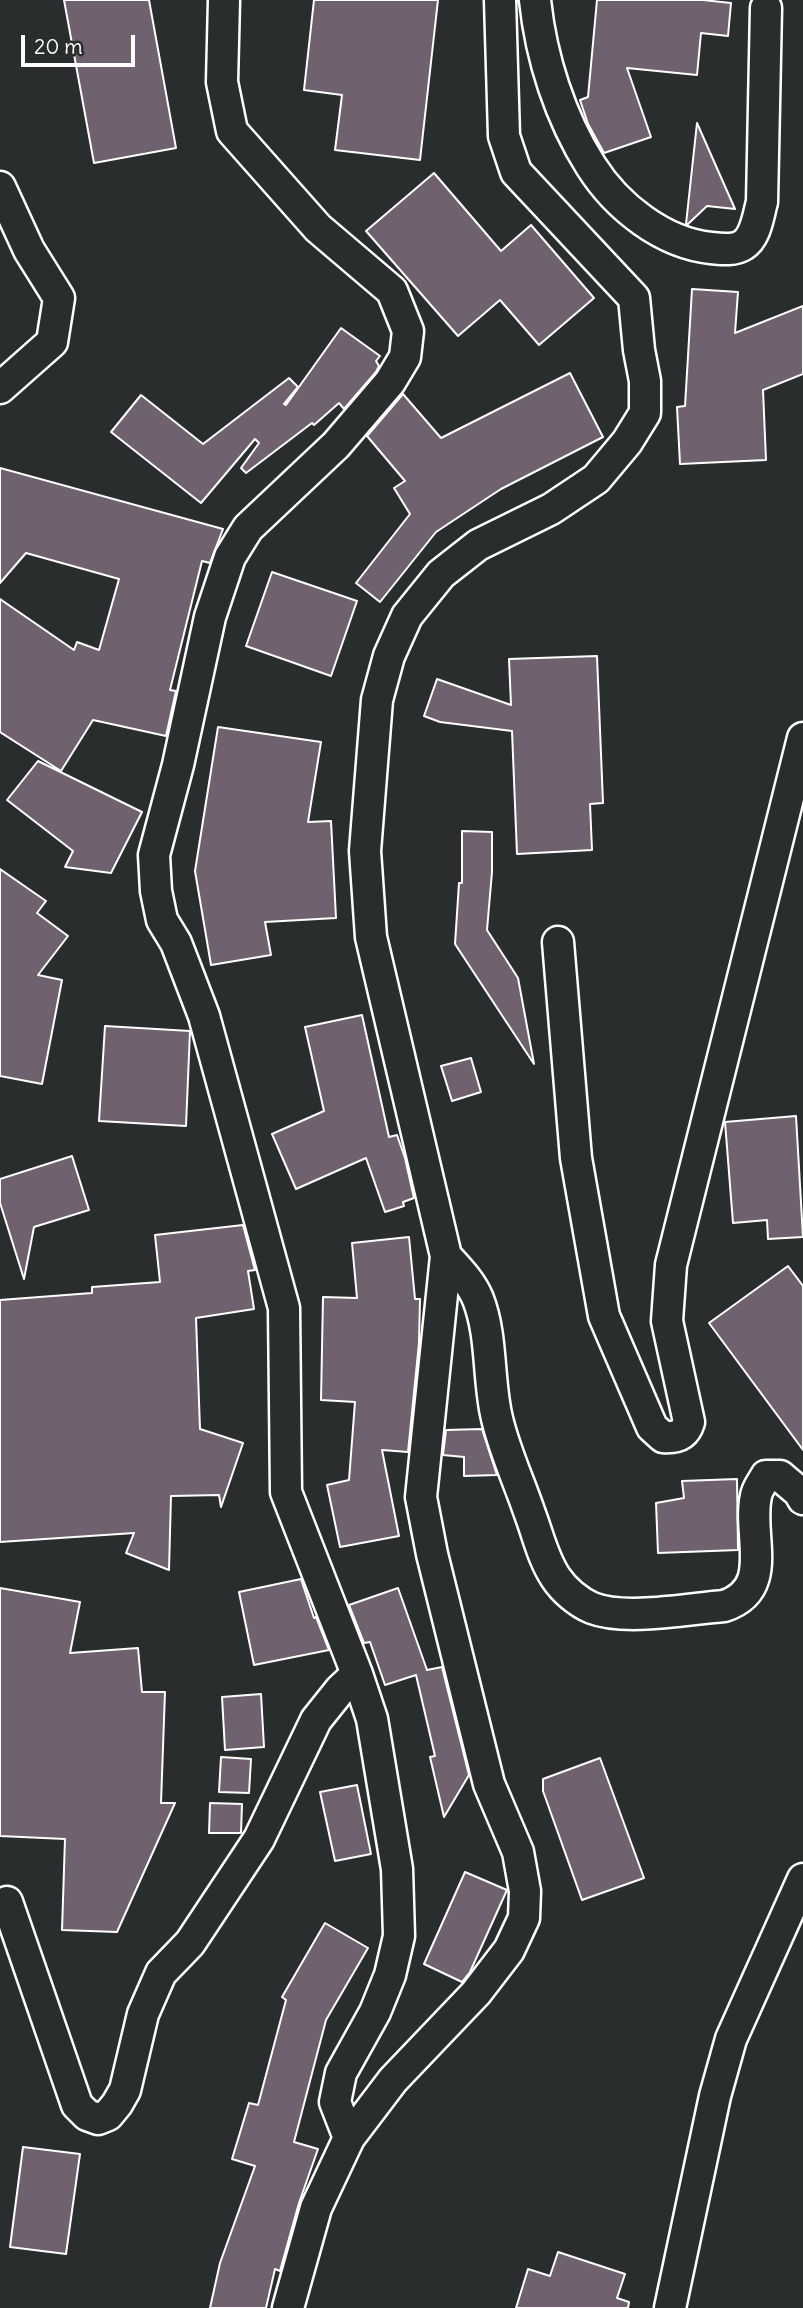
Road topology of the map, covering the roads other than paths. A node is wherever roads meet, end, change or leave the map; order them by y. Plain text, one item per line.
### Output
1 (224, 0) edge
2 (500, 0) edge
3 (535, 0) edge
4 (766, 8) dead end
5 (0, 187) edge
6 (0, 388) edge
7 (803, 738) edge
8 (558, 942) dead end
9 (446, 1256) junction
10 (803, 1499) edge
11 (357, 1674) junction
12 (803, 1879) edge
13 (7, 1902) dead end
14 (349, 2138) junction
15 (288, 2308) edge
16 (670, 2308) edge

1 - 11 street
2 - 9 street
3 - 4 street
5 - 6 street
7 - 8 street
9 - 10 street
9 - 14 street
11 - 13 street
11 - 14 street
12 - 16 street
14 - 15 street

